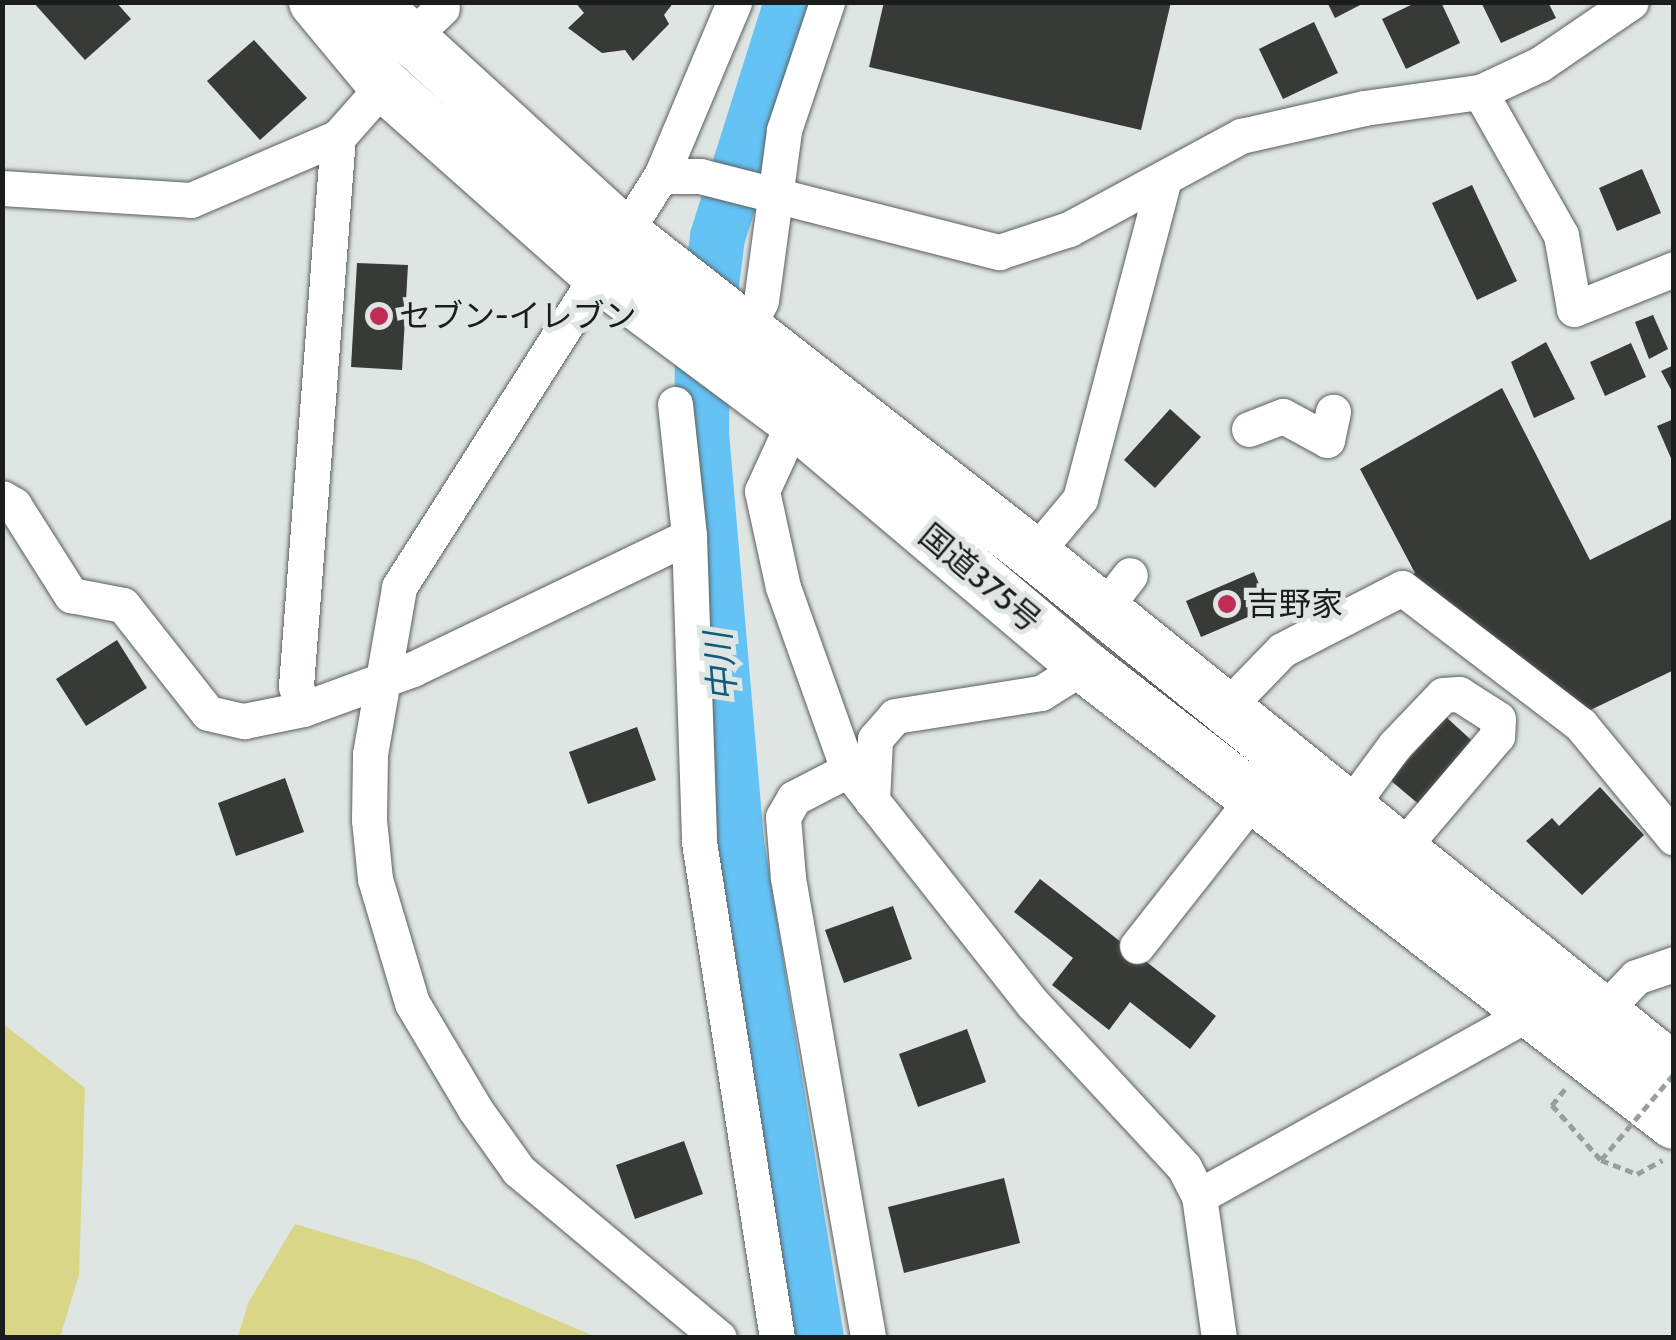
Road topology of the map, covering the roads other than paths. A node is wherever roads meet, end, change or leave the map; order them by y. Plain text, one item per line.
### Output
1 (314, 2) edge
2 (371, 2) edge
3 (734, 2) edge
4 (826, 2) edge
5 (1632, 2) edge
6 (411, 45) junction
7 (1480, 92) junction
8 (338, 138) junction
9 (661, 176) junction
10 (1164, 179) junction
11 (2, 188) edge
12 (768, 197) junction
13 (611, 254) junction
14 (1674, 269) edge
15 (747, 328) junction
16 (675, 404) dead end
17 (783, 412) junction
18 (1332, 412) dead end
19 (1250, 429) dead end
20 (2, 498) edge
21 (689, 536) junction
22 (1034, 554) junction
23 (1084, 666) junction
24 (379, 681) junction
25 (303, 708) junction
26 (1224, 710) junction
27 (848, 770) junction
28 (1256, 795) junction
29 (872, 801) junction
30 (1348, 810) junction
31 (1674, 838) edge
32 (1399, 851) junction
33 (1137, 946) dead end
34 (1674, 964) edge
35 (1533, 1011) junction
36 (1601, 1014) junction
37 (1674, 1072) edge
38 (1668, 1141) edge
39 (1198, 1196) junction
40 (719, 1338) edge
41 (777, 1338) edge
42 (868, 1338) edge
43 (1219, 1338) edge

1 - 6 highway, 国道375号
2 - 6 highway, 国道375号
3 - 9 street
4 - 12 street
5 - 7 street
6 - 8 street
6 - 13 highway, 国道375号
7 - 10 street
7 - 14 street
8 - 11 street
8 - 25 street
9 - 12 street
9 - 13 street
10 - 12 street
10 - 22 street
12 - 15 street
13 - 15 highway, 国道375号
13 - 17 highway, 国道375号
13 - 24 street
15 - 22 highway, 国道375号
16 - 21 street
17 - 23 highway, 国道375号
17 - 27 street
18 - 19 street
20 - 25 street
21 - 24 street
21 - 41 street
22 - 26 highway, 国道375号
23 - 28 highway, 国道375号
23 - 29 street
24 - 25 street
24 - 40 street
26 - 30 highway, 国道375号
26 - 31 street
27 - 29 street
27 - 42 street
28 - 33 street
28 - 35 highway, 国道375号
29 - 39 street
30 - 32 highway, 国道375号
30 - 32 street
32 - 36 highway, 国道375号
34 - 36 street
35 - 38 highway, 国道375号
35 - 39 street
36 - 37 highway, 国道375号
39 - 43 street

